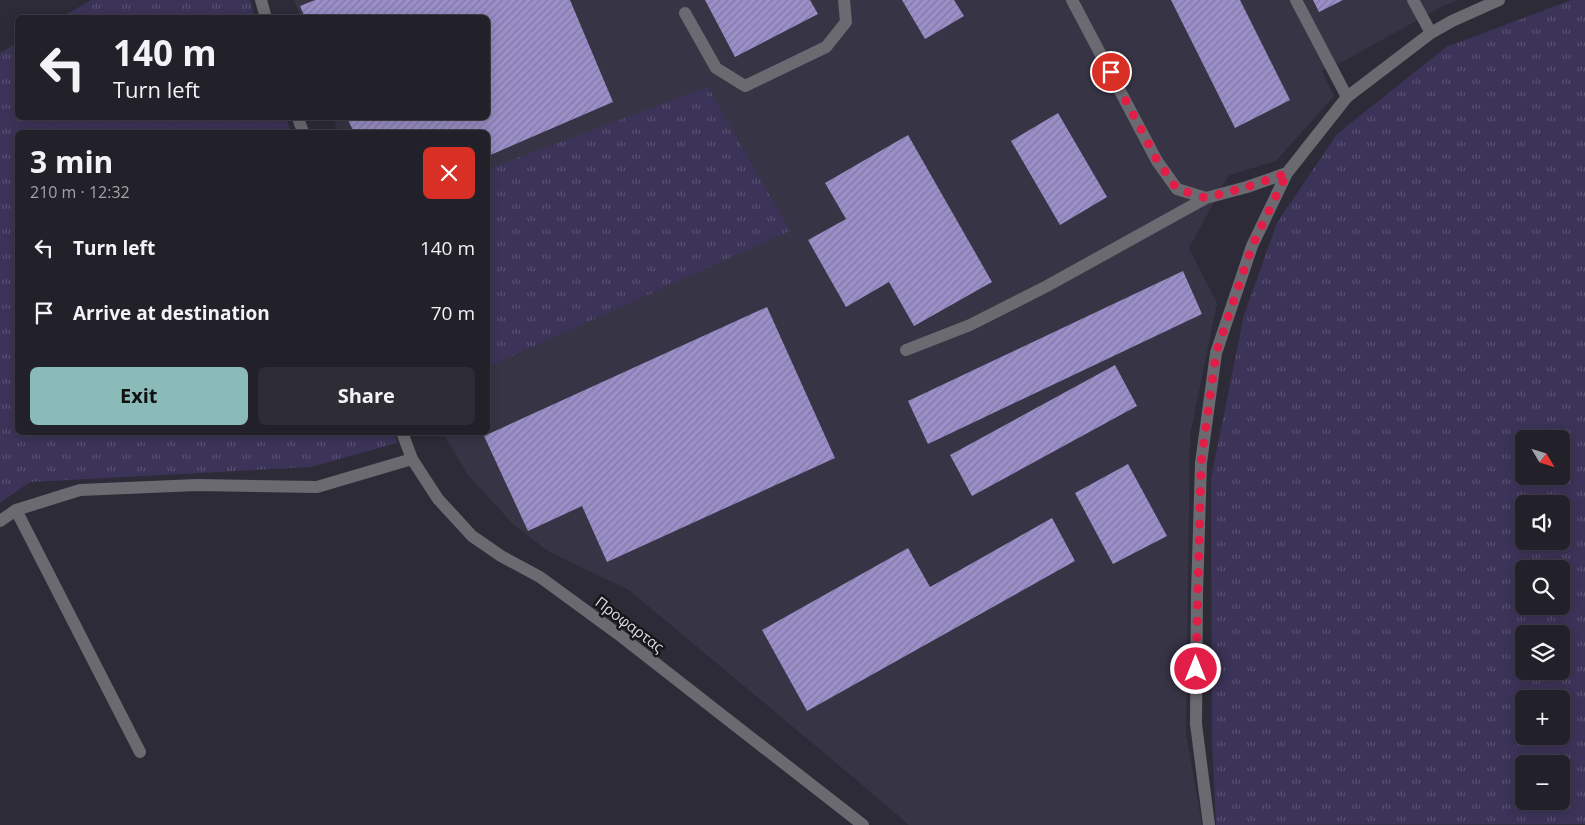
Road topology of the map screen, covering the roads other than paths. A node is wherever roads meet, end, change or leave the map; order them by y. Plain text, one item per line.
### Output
1 (261, 0) edge
2 (844, 0) edge
3 (1072, 0) edge
4 (1296, 0) edge
5 (1413, 0) edge
6 (1499, 0) edge
7 (685, 13) dead end
8 (265, 15) edge
9 (1431, 33) junction
10 (1346, 97) junction
11 (1287, 173) junction
12 (1206, 198) junction
13 (906, 350) dead end
14 (403, 435) edge
15 (412, 459) junction
16 (16, 510) junction
17 (0, 521) edge
18 (140, 752) dead end
19 (863, 825) edge
20 (1209, 825) edge

1 - 8 street
2 - 7 street
3 - 12 street
4 - 10 street
5 - 9 street
6 - 9 street
9 - 10 street
10 - 11 street
11 - 12 street
11 - 20 street
12 - 13 street
14 - 15 street, Προφαρτας
15 - 16 street
15 - 19 street, Προφαρτας
16 - 17 street
16 - 18 street

